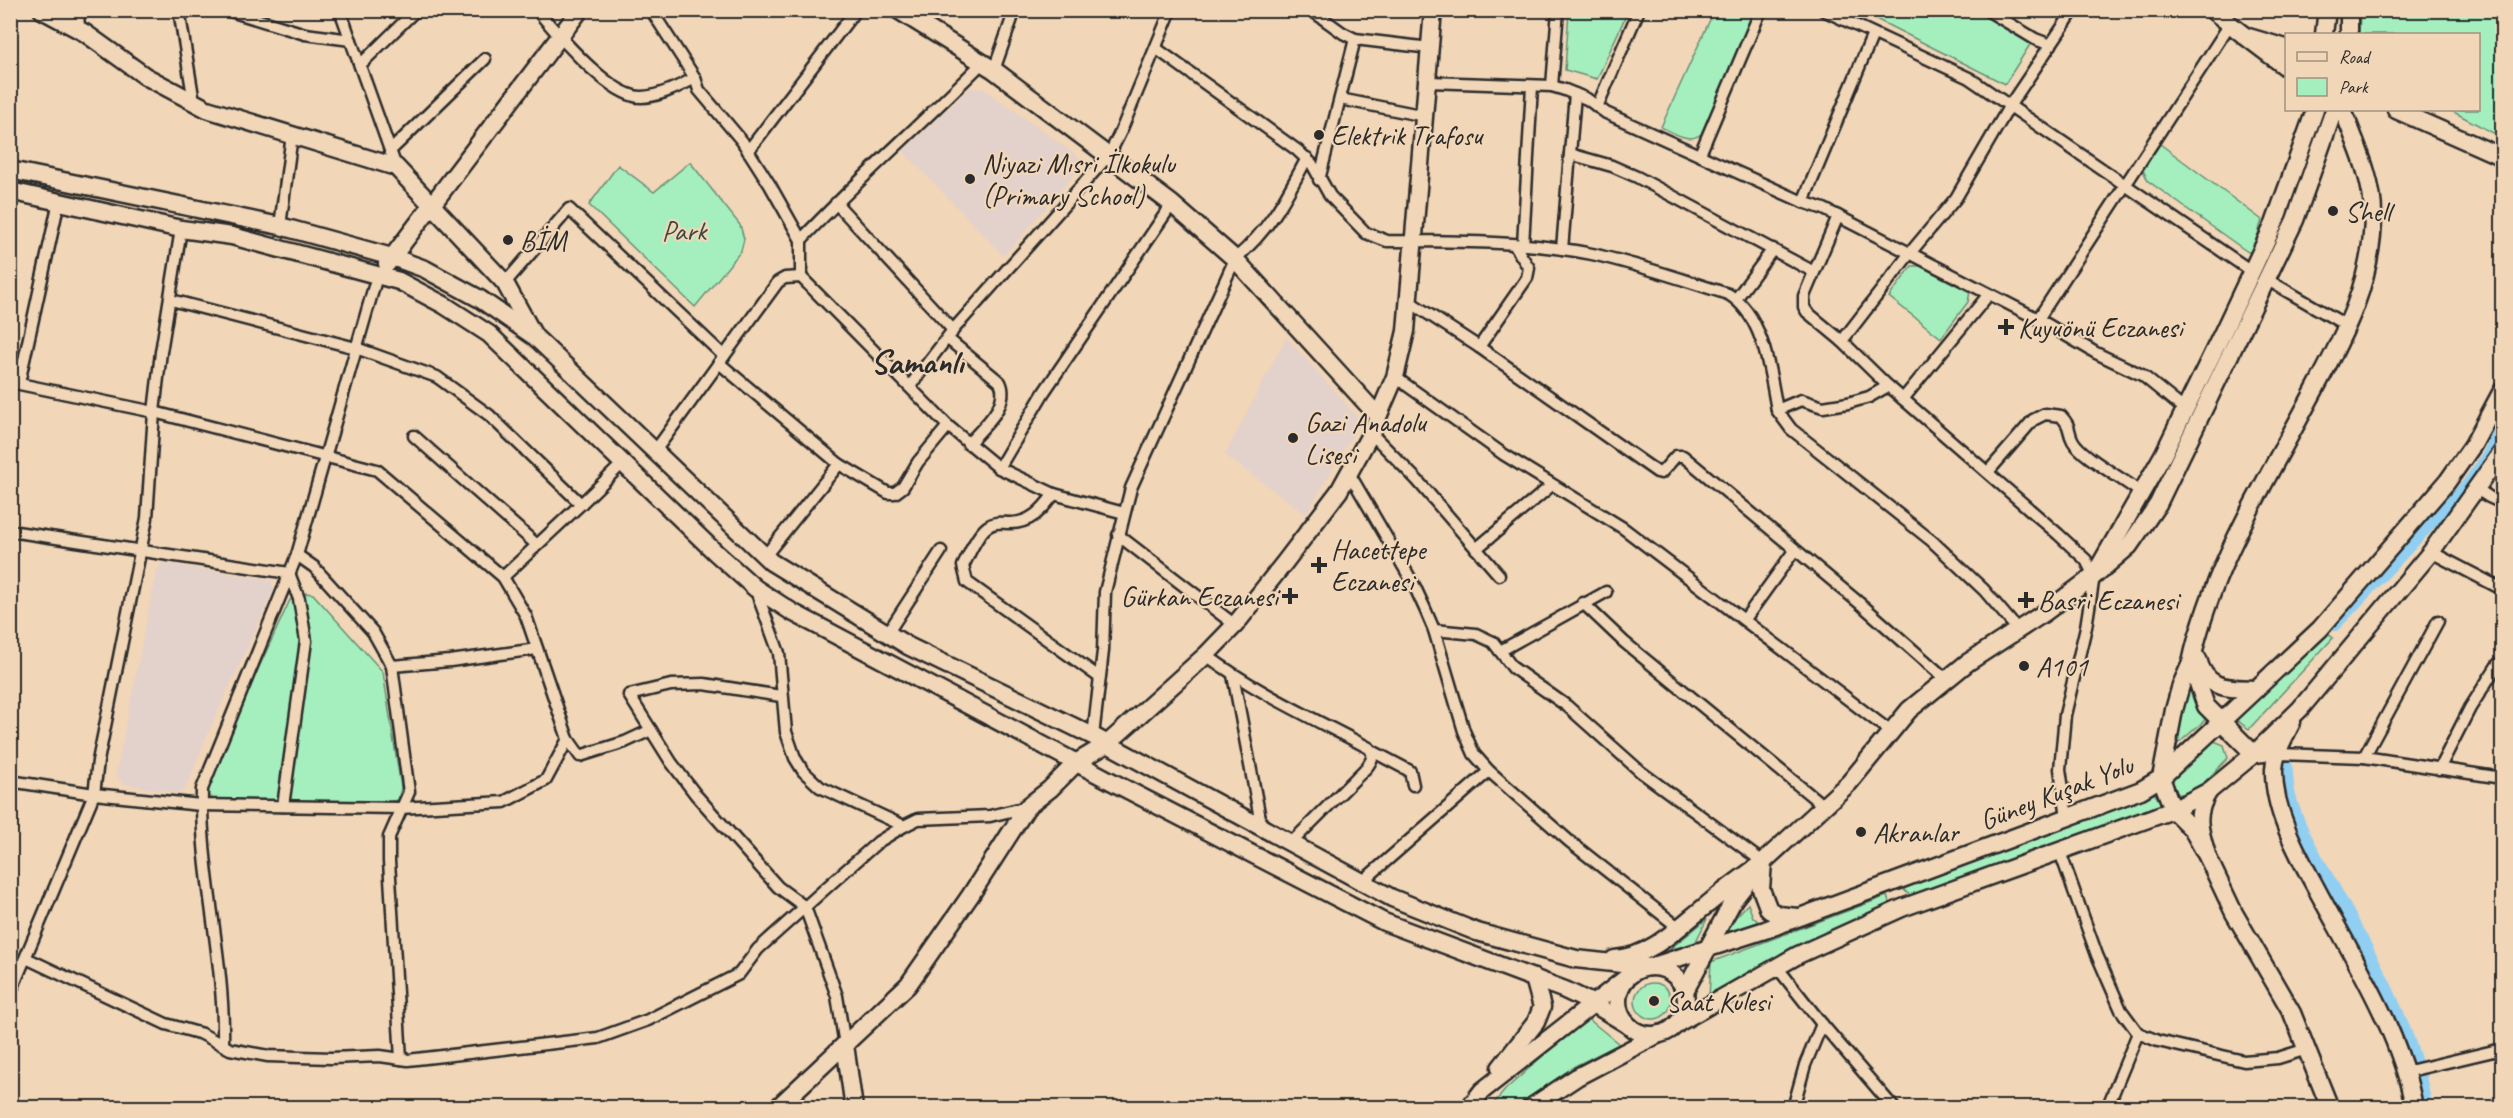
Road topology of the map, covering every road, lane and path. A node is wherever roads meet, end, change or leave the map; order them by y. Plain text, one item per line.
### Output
1 (42, 10) edge
2 (78, 10) edge
3 (179, 10) edge
4 (226, 10) edge
5 (416, 10) edge
6 (537, 10) edge
7 (580, 10) edge
8 (651, 10) edge
9 (855, 10) edge
10 (898, 10) edge
11 (1016, 10) edge
12 (1171, 10) edge
13 (1311, 10) edge
14 (1433, 10) edge
15 (1558, 10) edge
16 (1640, 10) edge
17 (1761, 10) edge
18 (1823, 10) edge
19 (1987, 10) edge
20 (2074, 10) edge
21 (2212, 10) edge
22 (2327, 10) edge
23 (2349, 10) edge
24 (343, 12) edge
25 (2230, 24) junction
26 (79, 30) junction
27 (2324, 33) edge
28 (2349, 33) edge
29 (1873, 34) junction
30 (559, 36) junction
31 (2245, 36) junction
32 (1355, 39) junction
33 (351, 40) junction
34 (2051, 45) junction
35 (1430, 48) junction
36 (2285, 48) edge
37 (1157, 49) junction
38 (485, 59) dead end
39 (360, 65) junction
40 (2285, 66) edge
41 (988, 67) junction
42 (695, 78) junction
43 (1428, 82) junction
44 (1532, 86) junction
45 (1552, 86) junction
46 (1575, 94) junction
47 (1340, 99) junction
48 (194, 102) junction
49 (2010, 105) junction
50 (1597, 107) junction
51 (2316, 111) edge
52 (2334, 111) edge
53 (2343, 111) edge
54 (2398, 111) edge
55 (1425, 116) junction
56 (292, 135) junction
57 (390, 151) junction
58 (748, 151) junction
59 (2498, 152) edge
60 (1570, 154) junction
61 (1700, 154) junction
62 (1108, 155) junction
63 (1307, 158) junction
64 (396, 167) junction
65 (10, 170) edge
66 (1319, 180) junction
67 (2126, 184) junction
68 (10, 190) edge
69 (59, 201) junction
70 (836, 202) junction
71 (1803, 202) junction
72 (433, 203) junction
73 (1172, 204) junction
74 (1838, 216) junction
75 (280, 226) junction
76 (181, 229) junction
77 (801, 240) junction
78 (1414, 241) junction
79 (1519, 246) junction
80 (1562, 249) junction
81 (1773, 249) junction
82 (1910, 253) junction
83 (392, 257) junction
84 (1235, 259) junction
85 (1814, 272) junction
86 (2259, 275) junction
87 (377, 276) junction
88 (801, 277) junction
89 (505, 283) junction
90 (1989, 294) junction
91 (1737, 299) junction
92 (171, 300) junction
93 (1410, 302) junction
94 (2038, 319) junction
95 (2349, 327) junction
96 (950, 335) junction
97 (535, 337) junction
98 (1842, 341) junction
99 (1479, 347) junction
100 (356, 348) junction
101 (721, 359) junction
102 (1395, 377) junction
103 (15, 382) edge
104 (909, 386) junction
105 (1888, 386) junction
106 (2502, 391) edge
107 (1903, 399) junction
108 (1777, 410) junction
109 (2185, 410) junction
110 (154, 412) junction
111 (1378, 416) junction
112 (948, 426) junction
113 (1371, 433) junction
114 (414, 436) dead end
115 (968, 444) junction
116 (655, 451) junction
117 (2502, 452) edge
118 (326, 456) junction
119 (624, 462) junction
120 (839, 464) junction
121 (999, 468) junction
122 (1988, 472) junction
123 (1349, 473) junction
124 (1552, 485) junction
125 (2477, 489) junction
126 (2141, 493) junction
127 (1054, 494) junction
128 (2502, 503) edge
129 (581, 504) junction
130 (1124, 513) junction
131 (10, 531) edge
132 (1118, 535) junction
133 (537, 545) junction
134 (1476, 549) junction
135 (142, 550) junction
136 (941, 551) dead end
137 (1794, 551) junction
138 (2431, 552) junction
139 (297, 555) junction
140 (765, 556) junction
141 (290, 573) junction
142 (1499, 575) dead end
143 (2094, 576) junction
144 (503, 577) junction
145 (755, 588) junction
146 (2502, 589) edge
147 (1606, 592) dead end
148 (1583, 603) junction
149 (1745, 619) junction
150 (2438, 621) dead end
151 (1235, 625) junction
152 (1434, 630) junction
153 (2018, 630) junction
154 (887, 634) junction
155 (2196, 637) junction
156 (537, 649) junction
157 (1500, 651) junction
158 (1206, 655) junction
159 (2191, 663) junction
160 (2498, 664) dead end
161 (392, 666) junction
162 (1233, 675) junction
163 (1099, 677) junction
164 (1947, 680) junction
165 (2256, 689) junction
166 (781, 696) junction
167 (2300, 709) junction
168 (2221, 723) junction
169 (651, 730) junction
170 (1891, 732) junction
171 (568, 740) junction
172 (1100, 740) junction
173 (1372, 751) junction
174 (2254, 754) junction
175 (2277, 754) junction
176 (2364, 757) junction
177 (1077, 762) junction
178 (2439, 770) junction
179 (1489, 771) junction
180 (2161, 778) junction
181 (2502, 778) edge
182 (10, 781) edge
183 (1413, 785) dead end
184 (2209, 791) junction
185 (94, 794) junction
186 (201, 805) junction
187 (283, 806) junction
188 (1026, 807) junction
189 (1825, 807) junction
190 (400, 808) junction
191 (2172, 810) junction
192 (2067, 817) junction
193 (904, 826) junction
194 (1262, 829) junction
195 (1290, 843) junction
196 (2060, 852) junction
197 (2208, 858) junction
198 (1763, 862) junction
199 (1362, 882) junction
200 (1894, 882) junction
201 (805, 907) junction
202 (1902, 908) junction
203 (1802, 917) junction
204 (1678, 927) junction
205 (1707, 949) junction
206 (26, 957) junction
207 (1576, 959) junction
208 (1650, 967) junction
209 (1776, 967) junction
210 (1629, 975) junction
211 (1534, 978) junction
212 (1685, 991) junction
213 (10, 994) edge
214 (1592, 1002) junction
215 (1678, 1023) junction
216 (1821, 1024) junction
217 (1628, 1025) junction
218 (2138, 1033) junction
219 (1659, 1034) junction
220 (223, 1045) junction
221 (845, 1045) junction
222 (2307, 1049) junction
223 (2502, 1049) edge
224 (401, 1059) junction
225 (2407, 1071) junction
226 (1482, 1091) junction
227 (1892, 1106) edge
228 (777, 1107) edge
229 (854, 1107) edge
230 (1469, 1107) edge
231 (1530, 1107) edge
232 (1793, 1107) edge
233 (2107, 1107) edge
234 (2330, 1107) edge
235 (2414, 1107) edge

1 - 26 main road
2 - 26 street
3 - 48 street
4 - 33 street
5 - 39 street
6 - 30 street
7 - 30 main road
8 - 42 street
9 - 58 street
10 - 41 main road
11 - 41 street
12 - 37 street
13 - 32 street
14 - 35 main road
15 - 45 street
16 - 50 street
17 - 61 street
18 - 29 street
19 - 34 street
20 - 34 street
21 - 25 main road
22 - 27 main road
23 - 28 main road
24 - 33 street
25 - 31 main road
25 - 67 street
26 - 48 main road
29 - 49 street
29 - 71 street
30 - 42 street
30 - 72 main road
31 - 36 main road
31 - 40 main road
32 - 35 street
32 - 47 street
33 - 39 street
34 - 49 street
35 - 43 main road
37 - 62 street
37 - 63 street
38 - 57 street
39 - 57 street
41 - 62 main road
41 - 70 street
42 - 58 street
43 - 44 street
43 - 55 main road
44 - 45 street
44 - 79 street
45 - 46 street
46 - 50 street
46 - 60 street
47 - 55 street
47 - 66 street
48 - 56 main road
49 - 67 street
49 - 82 street
50 - 61 street
51 - 86 main road
52 - 86 main road
53 - 95 main road
54 - 59 main road
55 - 78 main road
56 - 64 main road
56 - 75 street
57 - 64 street
58 - 77 street
60 - 80 street
60 - 81 street
61 - 71 street
62 - 73 main road
62 - 96 street
63 - 66 street
63 - 84 street
64 - 72 main road
65 - 75 main road
66 - 78 street
67 - 86 street
67 - 94 street
68 - 69 main road
69 - 76 main road
69 - 103 street
70 - 77 street
70 - 96 street
71 - 74 street
72 - 83 main road
72 - 89 main road
73 - 84 main road
73 - 121 street
74 - 82 street
74 - 85 street
75 - 83 main road
76 - 87 main road
76 - 92 street
77 - 88 street
78 - 79 street
78 - 93 main road
79 - 80 street
79 - 99 street
80 - 91 street
81 - 85 street
81 - 91 street
82 - 90 street
82 - 98 street
83 - 87 main road
83 - 97 main road
84 - 111 main road
84 - 130 street
85 - 98 street
86 - 95 street
86 - 109 main road
86 - 143 main road
87 - 100 street
87 - 119 main road
88 - 101 street
88 - 104 street
89 - 97 main road
89 - 101 street
90 - 94 street
90 - 107 street
91 - 108 street
92 - 100 street
92 - 110 street
93 - 99 street
93 - 102 main road
94 - 109 street
95 - 155 main road
96 - 104 street
96 - 115 street
97 - 116 main road
98 - 105 street
99 - 137 street
100 - 118 street
100 - 129 street
101 - 116 street
101 - 120 street
102 - 111 main road
102 - 124 street
103 - 110 street
104 - 112 street
105 - 107 street
105 - 108 street
106 - 165 main road, Güney Kuşak Yolu
107 - 122 street
108 - 153 street
109 - 126 main road
110 - 118 street
110 - 135 street
111 - 113 main road
112 - 115 street
112 - 120 street
113 - 123 main road
113 - 134 street
114 - 133 street
115 - 121 street
116 - 140 main road
117 - 125 main road
118 - 139 street
118 - 144 street
119 - 129 street
119 - 145 main road
120 - 140 street
121 - 127 street
122 - 126 street
122 - 143 street
123 - 151 main road
123 - 152 street
124 - 134 street
124 - 149 street
125 - 128 street
125 - 138 main road
126 - 143 main road
127 - 130 street
127 - 163 street
129 - 133 street
130 - 132 street
131 - 135 street
132 - 151 street
132 - 163 street
133 - 144 street
134 - 142 street
135 - 141 street
135 - 185 street
136 - 154 street
137 - 149 street
137 - 164 street
138 - 146 street
138 - 167 main road, Güney Kuşak Yolu
139 - 141 street
139 - 161 street
140 - 154 main road
141 - 186 street
141 - 187 street
143 - 153 main road
143 - 192 street
144 - 156 street
145 - 166 street
145 - 177 main road
147 - 148 street
148 - 157 street
148 - 189 street
149 - 170 street
150 - 176 street
151 - 158 main road
152 - 157 street
152 - 179 street
153 - 164 main road
154 - 172 main road
155 - 159 main road
155 - 165 main road
156 - 161 street
156 - 171 street
157 - 198 street
158 - 162 street
158 - 172 main road
159 - 168 main road
159 - 180 main road
160 - 178 street
161 - 190 street
162 - 173 street
162 - 194 street
163 - 172 street
164 - 170 main road
165 - 168 main road, Güney Kuşak Yolu
166 - 169 street
166 - 193 street
167 - 174 main road, Güney Kuşak Yolu
167 - 175 main road
168 - 174 main road
168 - 180 main road, Güney Kuşak Yolu
169 - 171 street
169 - 201 street
170 - 189 main road
171 - 190 street
172 - 177 main road
172 - 194 main road
173 - 183 street
173 - 195 street
174 - 175 main road
174 - 184 main road, Güney Kuşak Yolu
175 - 176 street
175 - 225 main road
176 - 178 street
177 - 188 main road
177 - 211 main road
178 - 181 street
179 - 199 street
179 - 204 street
180 - 191 main road
180 - 192 main road, Güney Kuşak Yolu
182 - 185 street
184 - 191 main road, Güney Kuşak Yolu
184 - 197 main road
185 - 186 street
185 - 206 street
186 - 187 street
186 - 220 street
187 - 190 street
188 - 193 street
188 - 221 main road
189 - 198 main road
190 - 224 street
191 - 196 main road, Güney Kuşak Yolu
191 - 197 main road
192 - 200 main road, Güney Kuşak Yolu
193 - 201 street
194 - 195 main road
195 - 199 main road
196 - 202 main road, Güney Kuşak Yolu
196 - 218 street
197 - 222 main road
198 - 203 main road
198 - 204 main road
198 - 205 main road
199 - 207 main road
200 - 202 main road
200 - 203 main road, Güney Kuşak Yolu
201 - 221 street
201 - 224 street
202 - 209 main road, Güney Kuşak Yolu
203 - 205 main road, Güney Kuşak Yolu
204 - 207 main road
205 - 208 main road, Güney Kuşak Yolu
205 - 212 main road
206 - 213 street
206 - 220 street
207 - 208 main road
208 - 210 main road
208 - 212 main road
209 - 215 main road, Güney Kuşak Yolu
209 - 216 street
210 - 214 main road
210 - 217 main road
211 - 214 main road
211 - 226 main road
212 - 215 main road
214 - 217 main road
214 - 226 main road
215 - 219 main road
216 - 227 street
216 - 232 street
217 - 219 main road
218 - 222 street
218 - 233 street
219 - 231 main road
220 - 224 street
221 - 228 main road
221 - 229 main road
222 - 234 main road
223 - 225 street
225 - 235 main road
226 - 230 main road

